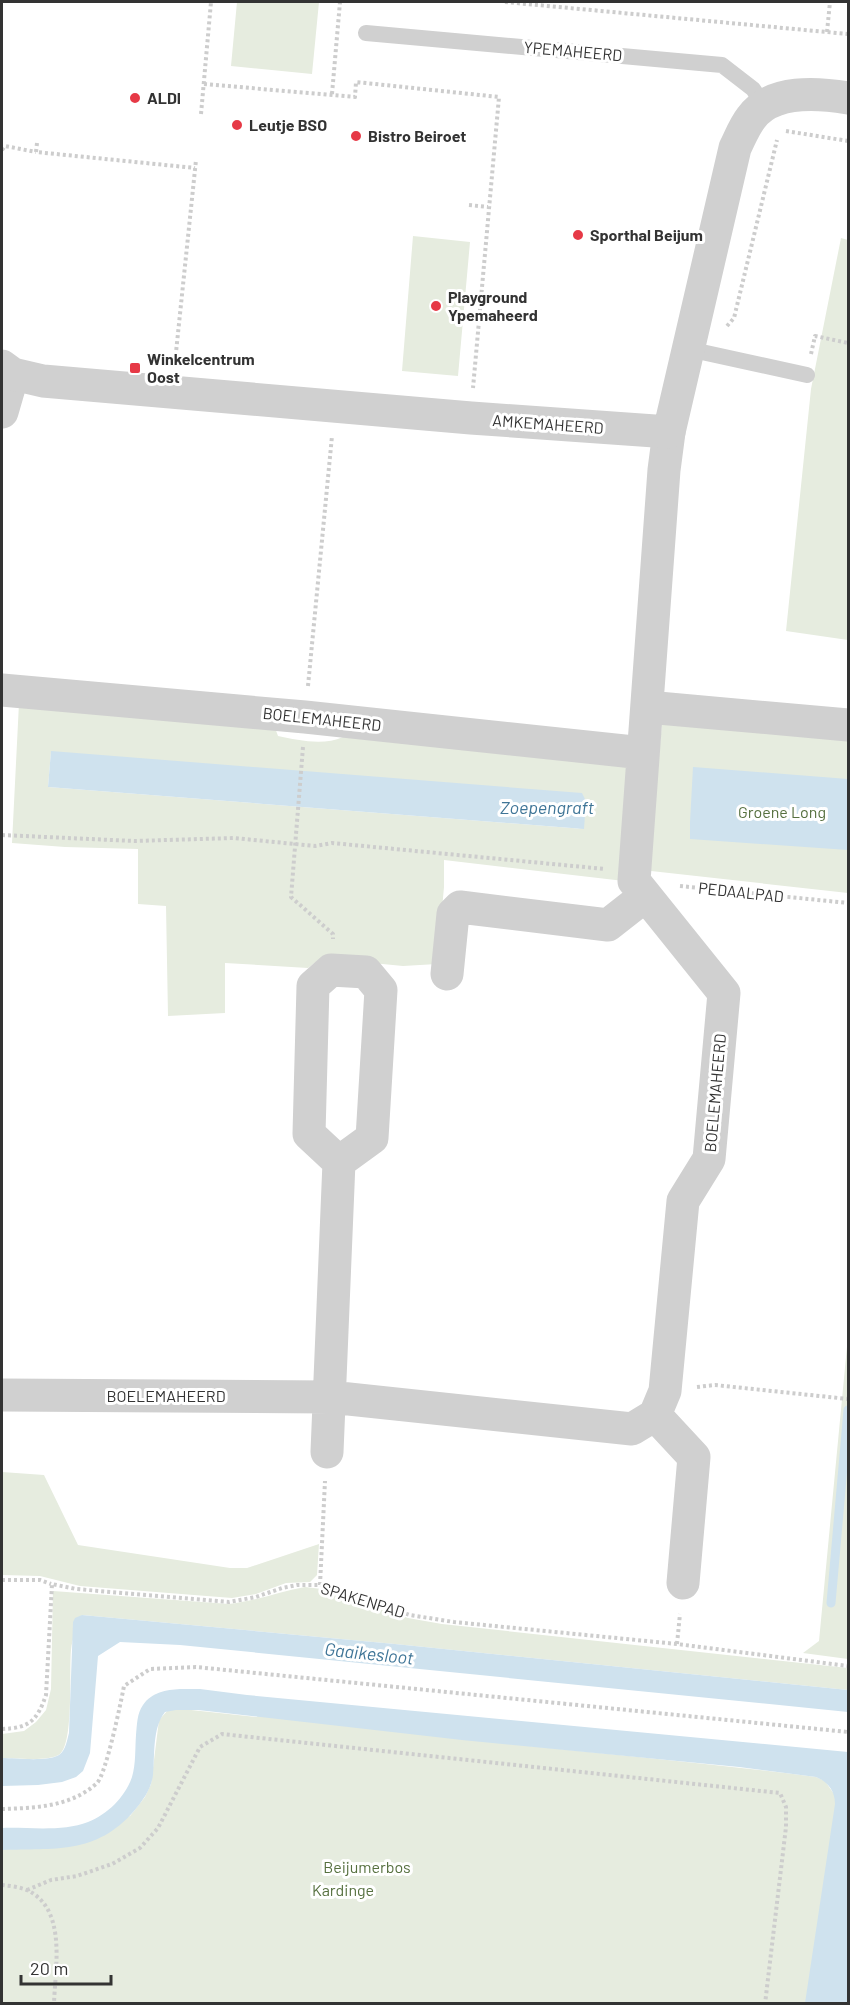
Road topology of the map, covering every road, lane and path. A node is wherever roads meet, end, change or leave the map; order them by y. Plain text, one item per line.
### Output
1 (211, 2) edge
2 (340, 2) edge
3 (505, 2) edge
4 (830, 2) edge
5 (827, 32) junction
6 (366, 33) dead end
7 (849, 34) edge
8 (204, 84) junction
9 (332, 94) junction
10 (849, 98) edge
11 (764, 105) junction
12 (201, 114) dead end
13 (849, 141) edge
14 (37, 144) dead end
15 (2, 150) edge
16 (36, 152) junction
17 (196, 160) dead end
18 (195, 168) junction
19 (763, 198) dead end
20 (469, 205) dead end
21 (488, 207) junction
22 (849, 343) edge
23 (688, 349) junction
24 (7, 370) edge
25 (807, 375) joint
26 (171, 392) junction
27 (335, 407) junction
28 (2, 412) edge
29 (471, 418) junction
30 (669, 432) junction
31 (2, 690) edge
32 (647, 707) junction
33 (305, 717) junction
34 (849, 725) edge
35 (643, 753) junction
36 (2, 835) edge
37 (295, 843) junction
38 (638, 883) junction
39 (849, 903) edge
40 (331, 970) junction
41 (447, 974) dead end
42 (339, 1162) junction
43 (666, 1383) junction
44 (2, 1395) edge
45 (330, 1397) junction
46 (849, 1399) edge
47 (655, 1415) junction
48 (327, 1452) joint
49 (2, 1580) edge
50 (682, 1583) dead end
51 (52, 1584) junction
52 (320, 1585) junction
53 (849, 1666) edge
54 (2, 1730) edge
55 (849, 1732) edge
56 (2, 1809) edge
57 (2, 1885) edge
58 (27, 1890) junction
59 (54, 2004) edge
60 (765, 2004) edge

1 - 8 path
2 - 9 path
3 - 5 path
4 - 5 path
5 - 7 path
6 - 11 lane, YPEMAHEERD
8 - 9 path
8 - 12 path
9 - 21 path
10 - 11 street
11 - 23 street
13 - 19 path
14 - 16 path
15 - 16 path
16 - 18 path
17 - 18 path
18 - 26 path
20 - 21 path
21 - 29 path
22 - 25 path
23 - 25 lane
23 - 30 street
24 - 26 street, AMKEMAHEERD
24 - 28 street
26 - 27 street, AMKEMAHEERD
27 - 29 street, AMKEMAHEERD
27 - 33 path
29 - 30 street, AMKEMAHEERD
30 - 32 street
31 - 33 street, BOELEMAHEERD
32 - 34 street
32 - 35 street
33 - 35 street, BOELEMAHEERD
33 - 37 path
35 - 38 street
36 - 37 path, PEDAALPAD
37 - 38 path, PEDAALPAD
37 - 40 path
38 - 39 path, PEDAALPAD
38 - 41 street
38 - 43 street, BOELEMAHEERD
40 - 42 street
40 - 42 street
42 - 45 street
43 - 46 path
43 - 47 street, BOELEMAHEERD
44 - 45 street, BOELEMAHEERD
45 - 47 street, BOELEMAHEERD
45 - 48 street
47 - 50 street
48 - 52 path
49 - 51 path, SPAKENPAD
51 - 52 path, SPAKENPAD
51 - 54 path
52 - 53 path, SPAKENPAD
55 - 56 path
57 - 58 path
58 - 59 path
58 - 60 path

